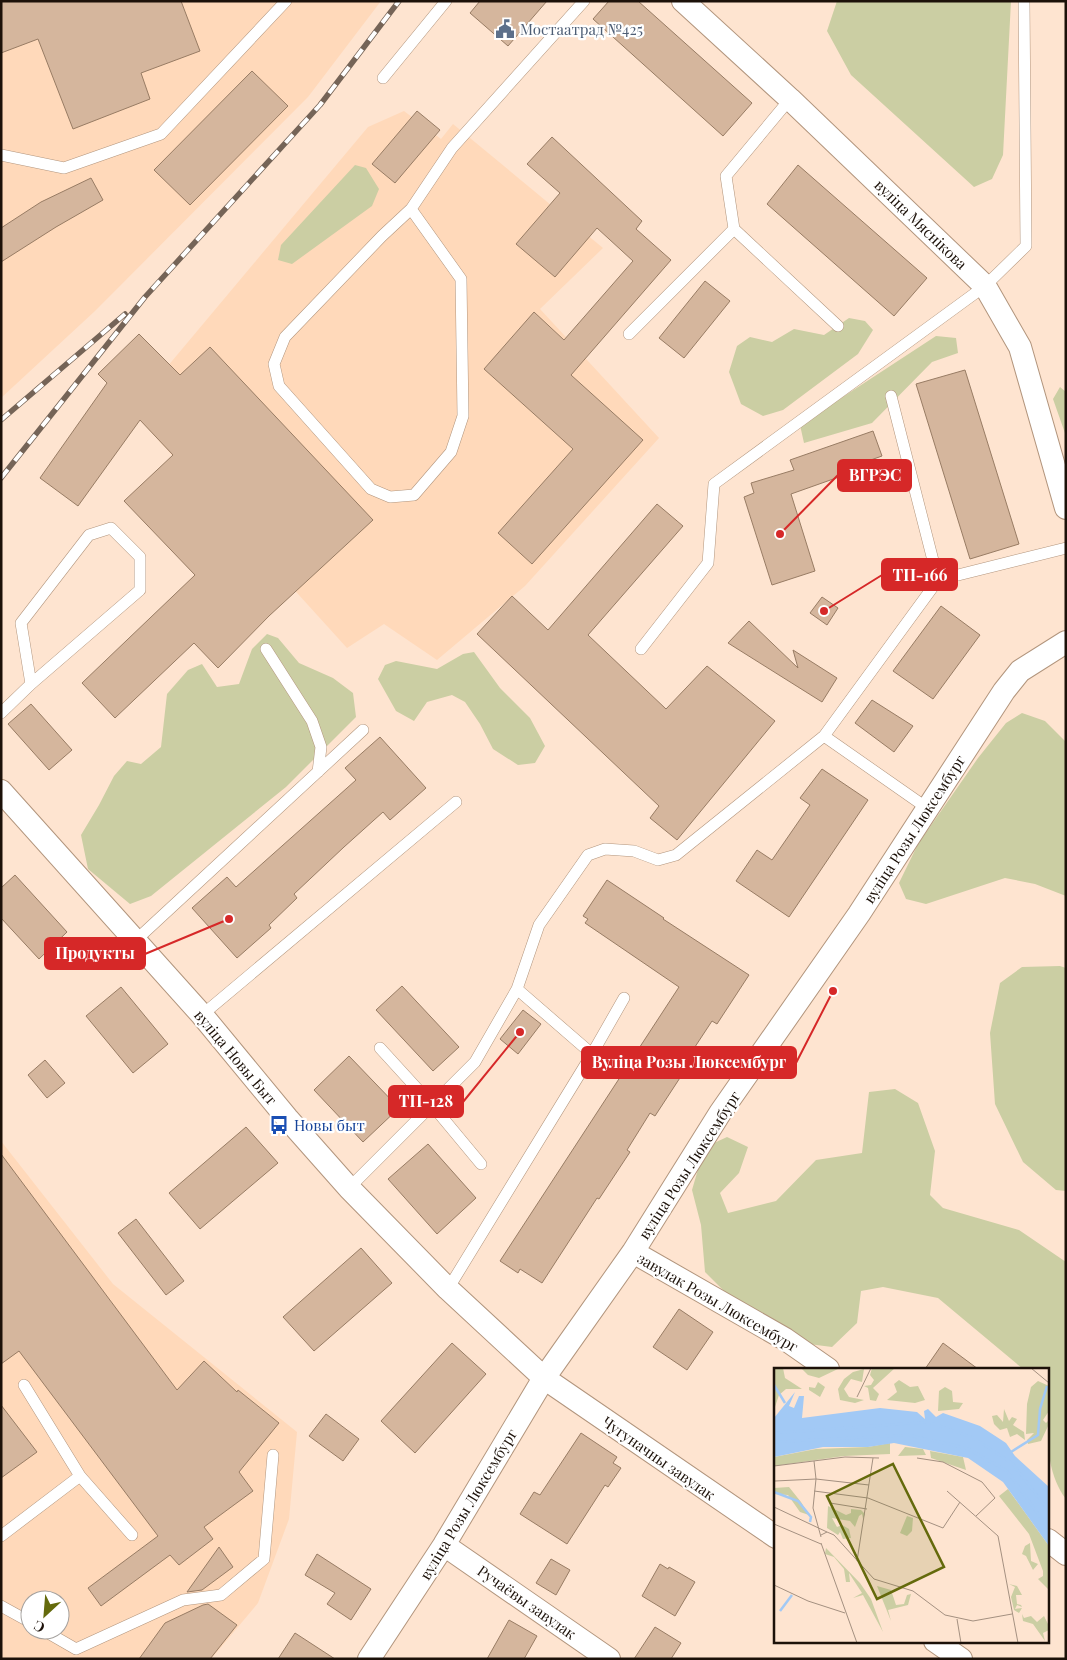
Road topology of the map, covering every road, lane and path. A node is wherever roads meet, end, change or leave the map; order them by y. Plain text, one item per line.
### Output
1 (286, 1) edge
2 (446, 1) edge
3 (584, 1) edge
4 (683, 1) edge
5 (1024, 1) edge
6 (383, 78) dead end
7 (790, 99) junction
8 (1, 155) edge
9 (411, 209) junction
10 (734, 229) junction
11 (985, 286) junction
12 (838, 326) dead end
13 (629, 334) dead end
14 (891, 396) dead end
15 (1066, 508) edge
16 (1066, 548) edge
17 (938, 580) junction
18 (1066, 642) edge
19 (266, 649) dead end
20 (641, 649) dead end
21 (31, 684) junction
22 (1, 713) edge
23 (362, 730) dead end
24 (824, 736) junction
25 (318, 772) junction
26 (1, 791) edge
27 (456, 802) dead end
28 (927, 808) junction
29 (135, 941) junction
30 (517, 990) junction
31 (624, 998) dead end
32 (202, 1015) junction
33 (380, 1048) dead end
34 (592, 1054) junction
35 (432, 1105) junction
36 (481, 1164) dead end
37 (349, 1188) junction
38 (632, 1252) junction
39 (448, 1289) junction
40 (827, 1368) edge
41 (544, 1378) junction
42 (24, 1385) dead end
43 (273, 1455) dead end
44 (80, 1476) junction
45 (132, 1535) dead end
46 (1, 1536) edge
47 (774, 1536) edge
48 (1050, 1542) edge
49 (444, 1545) junction
50 (1066, 1554) edge
51 (1, 1606) edge
52 (20, 1616) edge
53 (61, 1640) edge
54 (936, 1642) edge
55 (369, 1659) edge
56 (609, 1659) edge
57 (961, 1659) edge

1 - 8 lane
2 - 6 lane
3 - 9 lane
4 - 7 street, вуліца Мяснікова
5 - 11 lane
7 - 10 lane
7 - 11 street, вуліца Мяснікова
9 - 9 lane
10 - 12 lane
10 - 13 lane
11 - 15 street, вуліца Мяснікова
11 - 20 lane
14 - 17 lane
16 - 17 lane
17 - 24 lane
18 - 28 street, вуліца Розы Люксембург
19 - 25 lane
21 - 21 lane
21 - 22 lane
23 - 25 lane
24 - 28 lane
24 - 30 lane
25 - 29 lane
26 - 29 street, вуліца Новы Быт
27 - 32 lane
28 - 38 street, вуліца Розы Люксембург
29 - 32 street, вуліца Новы Быт
30 - 34 lane
30 - 35 lane
31 - 34 lane
32 - 37 street, вуліца Новы Быт
33 - 35 lane
34 - 39 lane
35 - 36 lane
35 - 37 lane
37 - 39 street, вуліца Новы Быт
38 - 40 street, завулак Розы Люксембург
38 - 41 street, вуліца Розы Люксембург
39 - 41 street, вуліца Новы Быт
41 - 47 street, Чугуначны завулак
41 - 49 street, вуліца Розы Люксембург
42 - 44 lane
43 - 53 lane
44 - 45 lane
44 - 46 lane
48 - 50 street
49 - 55 street, вуліца Розы Люксембург
49 - 56 street, Ручаёвы завулак
51 - 52 lane
54 - 57 street

